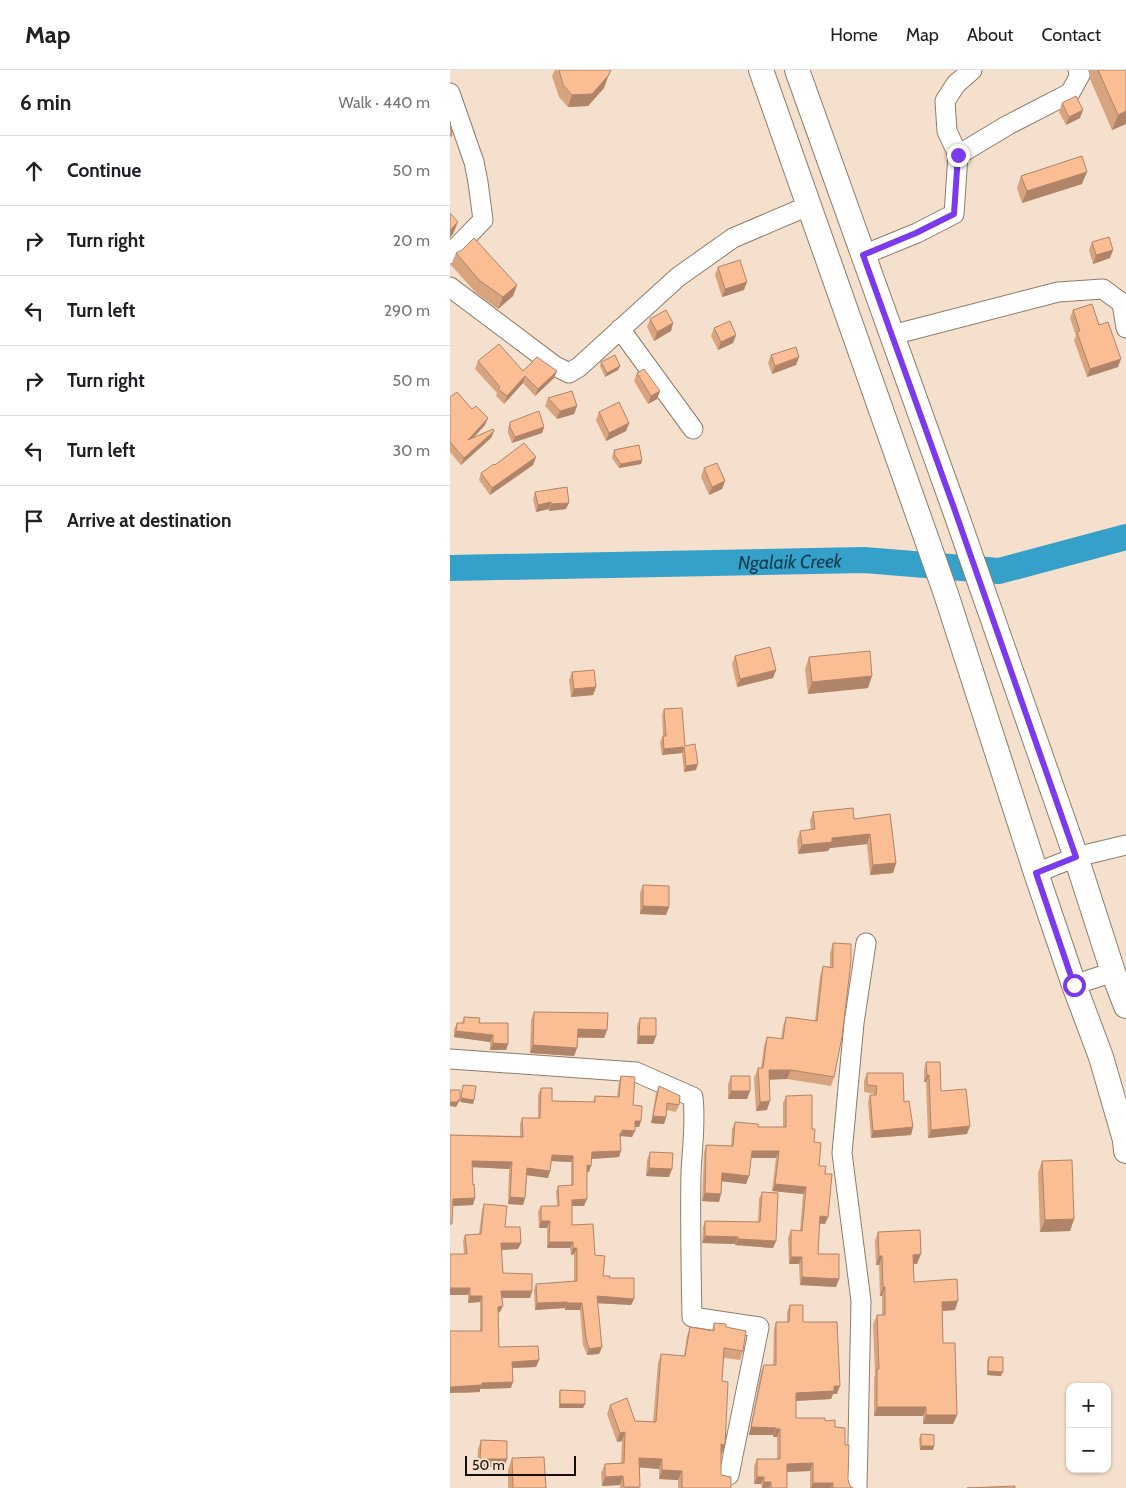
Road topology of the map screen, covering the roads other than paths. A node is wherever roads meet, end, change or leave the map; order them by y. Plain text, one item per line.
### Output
1 (761, 70) edge
2 (972, 70) edge
3 (1078, 70) edge
4 (800, 71) edge
5 (450, 93) edge
6 (958, 155) junction
7 (808, 206) junction
8 (450, 254) edge
9 (863, 255) junction
10 (450, 288) edge
11 (1126, 328) edge
12 (620, 329) junction
13 (892, 335) junction
14 (693, 429) dead end
15 (1126, 845) edge
16 (1076, 857) junction
17 (1036, 873) junction
18 (866, 944) dead end
19 (1113, 972) junction
20 (1074, 985) junction
21 (1126, 1006) edge
22 (450, 1059) edge
23 (1126, 1151) edge
24 (729, 1475) edge
25 (857, 1488) edge

1 - 7 main road
2 - 6 street
3 - 6 street
4 - 9 main road
5 - 8 street
6 - 9 street
7 - 12 street
7 - 17 main road
9 - 13 main road
10 - 12 street
11 - 13 street
12 - 14 street
13 - 16 main road
15 - 16 street
16 - 17 street
16 - 19 main road
17 - 20 main road
18 - 25 street
19 - 20 street
19 - 21 main road
20 - 23 main road
22 - 24 street

